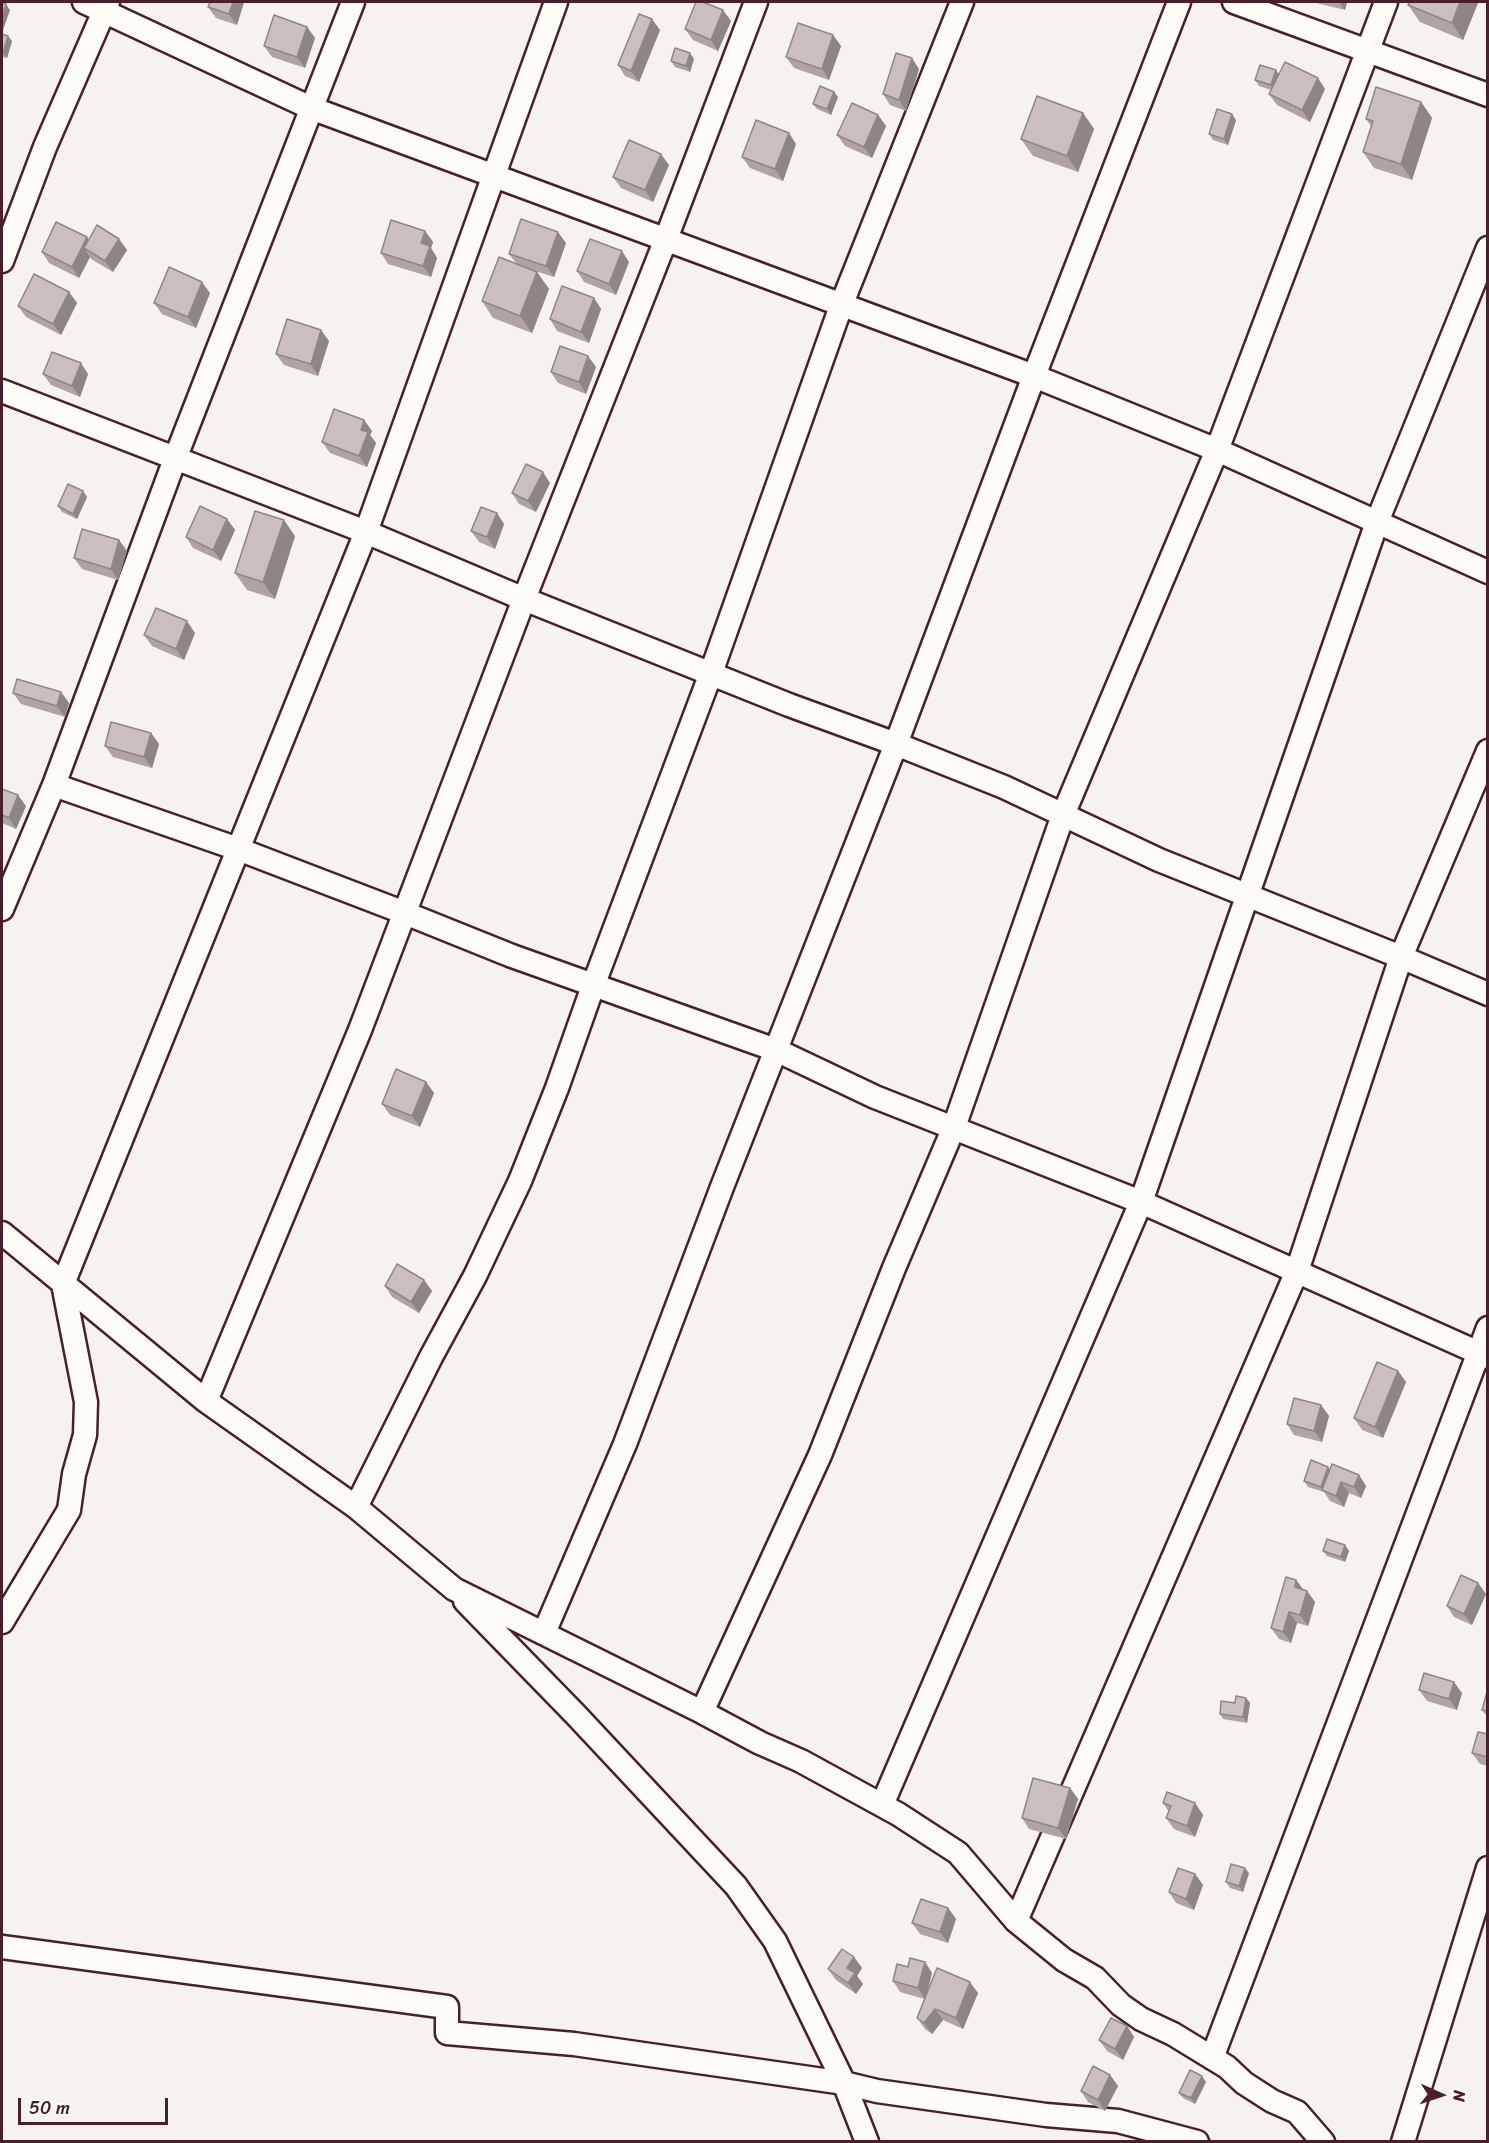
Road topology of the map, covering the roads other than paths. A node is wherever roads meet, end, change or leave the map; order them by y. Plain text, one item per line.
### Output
1 (353, 2) edge
2 (556, 2) edge
3 (756, 2) edge
4 (962, 2) edge
5 (1179, 2) edge
6 (1234, 2) edge
7 (1386, 2) edge
8 (99, 4) edge
9 (1368, 50) junction
10 (1488, 95) edge
11 (311, 108) junction
12 (492, 176) junction
13 (666, 239) junction
14 (1488, 248) edge
15 (2, 261) edge
16 (841, 306) junction
17 (1034, 376) junction
18 (2, 391) edge
19 (1217, 450) junction
20 (175, 459) junction
21 (1377, 522) junction
22 (366, 532) junction
23 (1488, 572) edge
24 (524, 599) junction
25 (711, 673) junction
26 (896, 744) junction
27 (1488, 751) edge
28 (54, 785) junction
29 (1064, 815) junction
30 (238, 849) junction
31 (1247, 895) junction
32 (2, 909) edge
33 (405, 913) junction
34 (1401, 957) junction
35 (593, 986) junction
36 (1488, 994) edge
37 (776, 1050) junction
38 (954, 1127) junction
39 (1141, 1202) junction
40 (2, 1233) edge
41 (1297, 1271) junction
42 (63, 1284) junction
43 (1488, 1328) edge
44 (1483, 1355) edge
45 (206, 1401) junction
46 (356, 1507) junction
47 (454, 1589) junction
48 (2, 1622) edge
49 (544, 1633) junction
50 (702, 1712) junction
51 (882, 1804) junction
52 (1488, 1869) edge
53 (1016, 1921) junction
54 (2, 1947) edge
55 (1212, 2058) junction
56 (844, 2083) junction
57 (867, 2142) edge
58 (1197, 2142) edge
59 (1323, 2142) edge
60 (1403, 2142) edge

1 - 11 street
2 - 12 street
3 - 13 street
4 - 16 street
5 - 17 street
6 - 9 street
7 - 9 street
8 - 11 street
8 - 15 street
9 - 10 street
9 - 19 street
11 - 12 street
11 - 20 street
12 - 13 street
12 - 22 street
13 - 16 street
13 - 24 street
14 - 21 street
16 - 17 street
16 - 25 street
17 - 19 street
17 - 26 street
18 - 20 street
19 - 21 street
19 - 29 street
20 - 22 street
20 - 28 street
21 - 23 street
21 - 31 street
22 - 24 street
22 - 30 street
24 - 25 street
24 - 33 street
25 - 26 street
25 - 35 street
26 - 29 street
26 - 37 street
27 - 34 street
28 - 30 street
28 - 32 street
29 - 31 street
29 - 38 street
30 - 33 street
30 - 42 street
31 - 34 street
31 - 39 street
33 - 35 street
33 - 45 street
34 - 36 street
34 - 41 street
35 - 37 street
35 - 46 street
37 - 38 street
37 - 49 street
38 - 39 street
38 - 50 street
39 - 41 street
39 - 51 street
40 - 42 street
41 - 44 street
41 - 53 street
42 - 45 street
42 - 48 street
43 - 44 street
44 - 55 street
45 - 46 street
46 - 47 street
47 - 49 street
47 - 56 street
49 - 50 street
50 - 51 street
51 - 53 street
52 - 60 street
53 - 55 street
54 - 56 street
55 - 59 street
56 - 57 street
56 - 58 street

